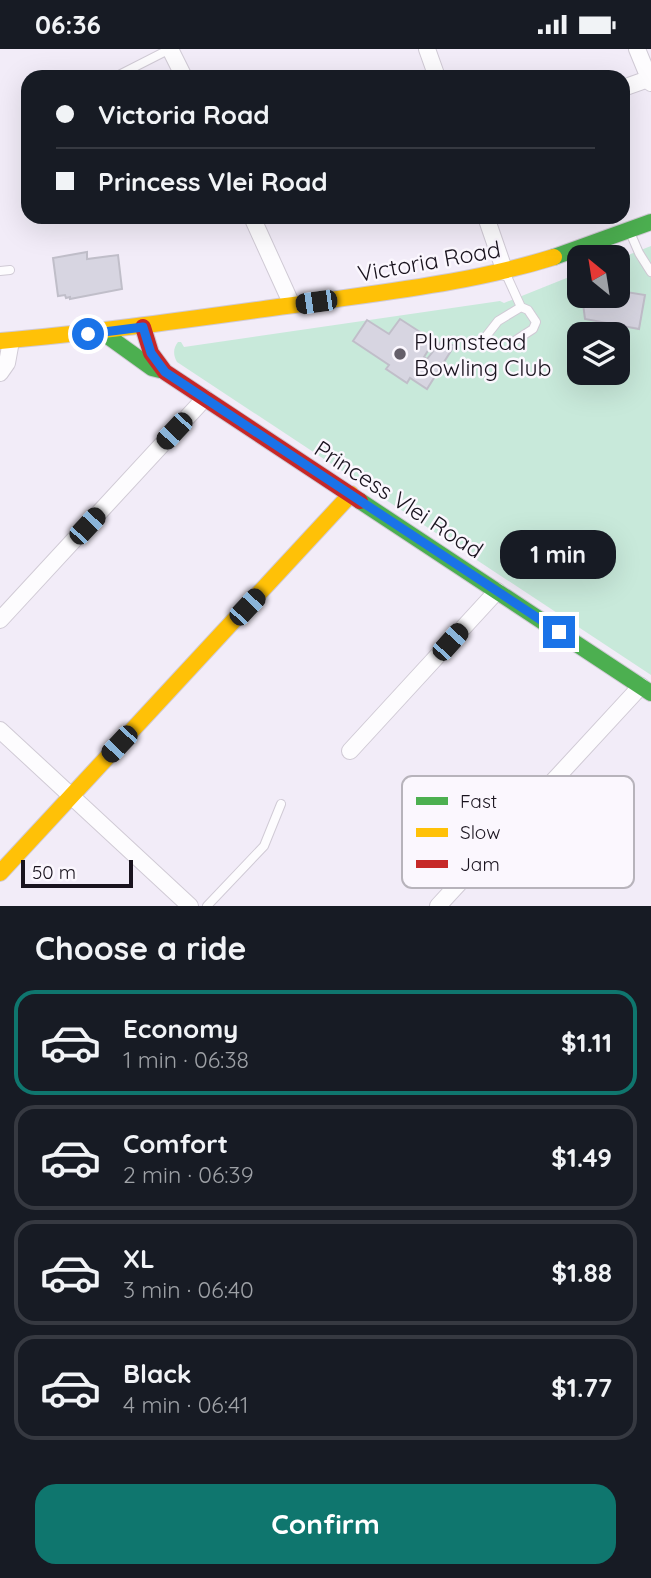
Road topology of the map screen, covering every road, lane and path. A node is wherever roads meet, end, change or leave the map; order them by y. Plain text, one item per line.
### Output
1 (170, 49) edge
2 (428, 49) edge
3 (637, 49) edge
4 (130, 70) edge
5 (180, 70) edge
6 (435, 70) edge
7 (650, 80) edge
8 (630, 86) edge
9 (651, 222) edge
10 (255, 224) edge
11 (488, 224) edge
12 (629, 230) junction
13 (10, 270) dead end
14 (0, 271) edge
15 (505, 272) junction
16 (651, 272) edge
17 (292, 305) junction
18 (520, 307) junction
19 (143, 327) junction
20 (102, 332) junction
21 (516, 340) dead end
22 (6, 341) edge
23 (480, 344) dead end
24 (165, 372) junction
25 (0, 373) edge
26 (205, 398) junction
27 (351, 494) junction
28 (497, 591) junction
29 (0, 620) edge
30 (646, 689) edge
31 (0, 730) edge
32 (350, 751) dead end
33 (563, 776) edge
34 (71, 796) junction
35 (281, 804) dead end
36 (0, 873) edge
37 (455, 888) edge
38 (190, 906) edge
39 (207, 906) edge
40 (438, 906) edge

1 - 4 lane
1 - 5 street
2 - 6 street
3 - 7 street
7 - 8 street
9 - 12 street, Victoria Road
10 - 17 street
11 - 15 street
12 - 15 street, Victoria Road
12 - 16 lane
13 - 14 lane
15 - 17 street, Victoria Road
15 - 18 lane
17 - 19 street, Victoria Road
18 - 21 lane
18 - 23 lane
19 - 20 street, Victoria Road
19 - 24 street, Princess Vlei Road
20 - 22 street, Victoria Road
20 - 24 street
22 - 25 street
24 - 26 street, Princess Vlei Road
26 - 27 street, Princess Vlei Road
26 - 29 street
27 - 28 street, Princess Vlei Road
27 - 34 street
28 - 30 street, Princess Vlei Road
28 - 32 street
30 - 33 street
31 - 34 street
34 - 36 street
34 - 38 street
35 - 39 lane
37 - 40 street

